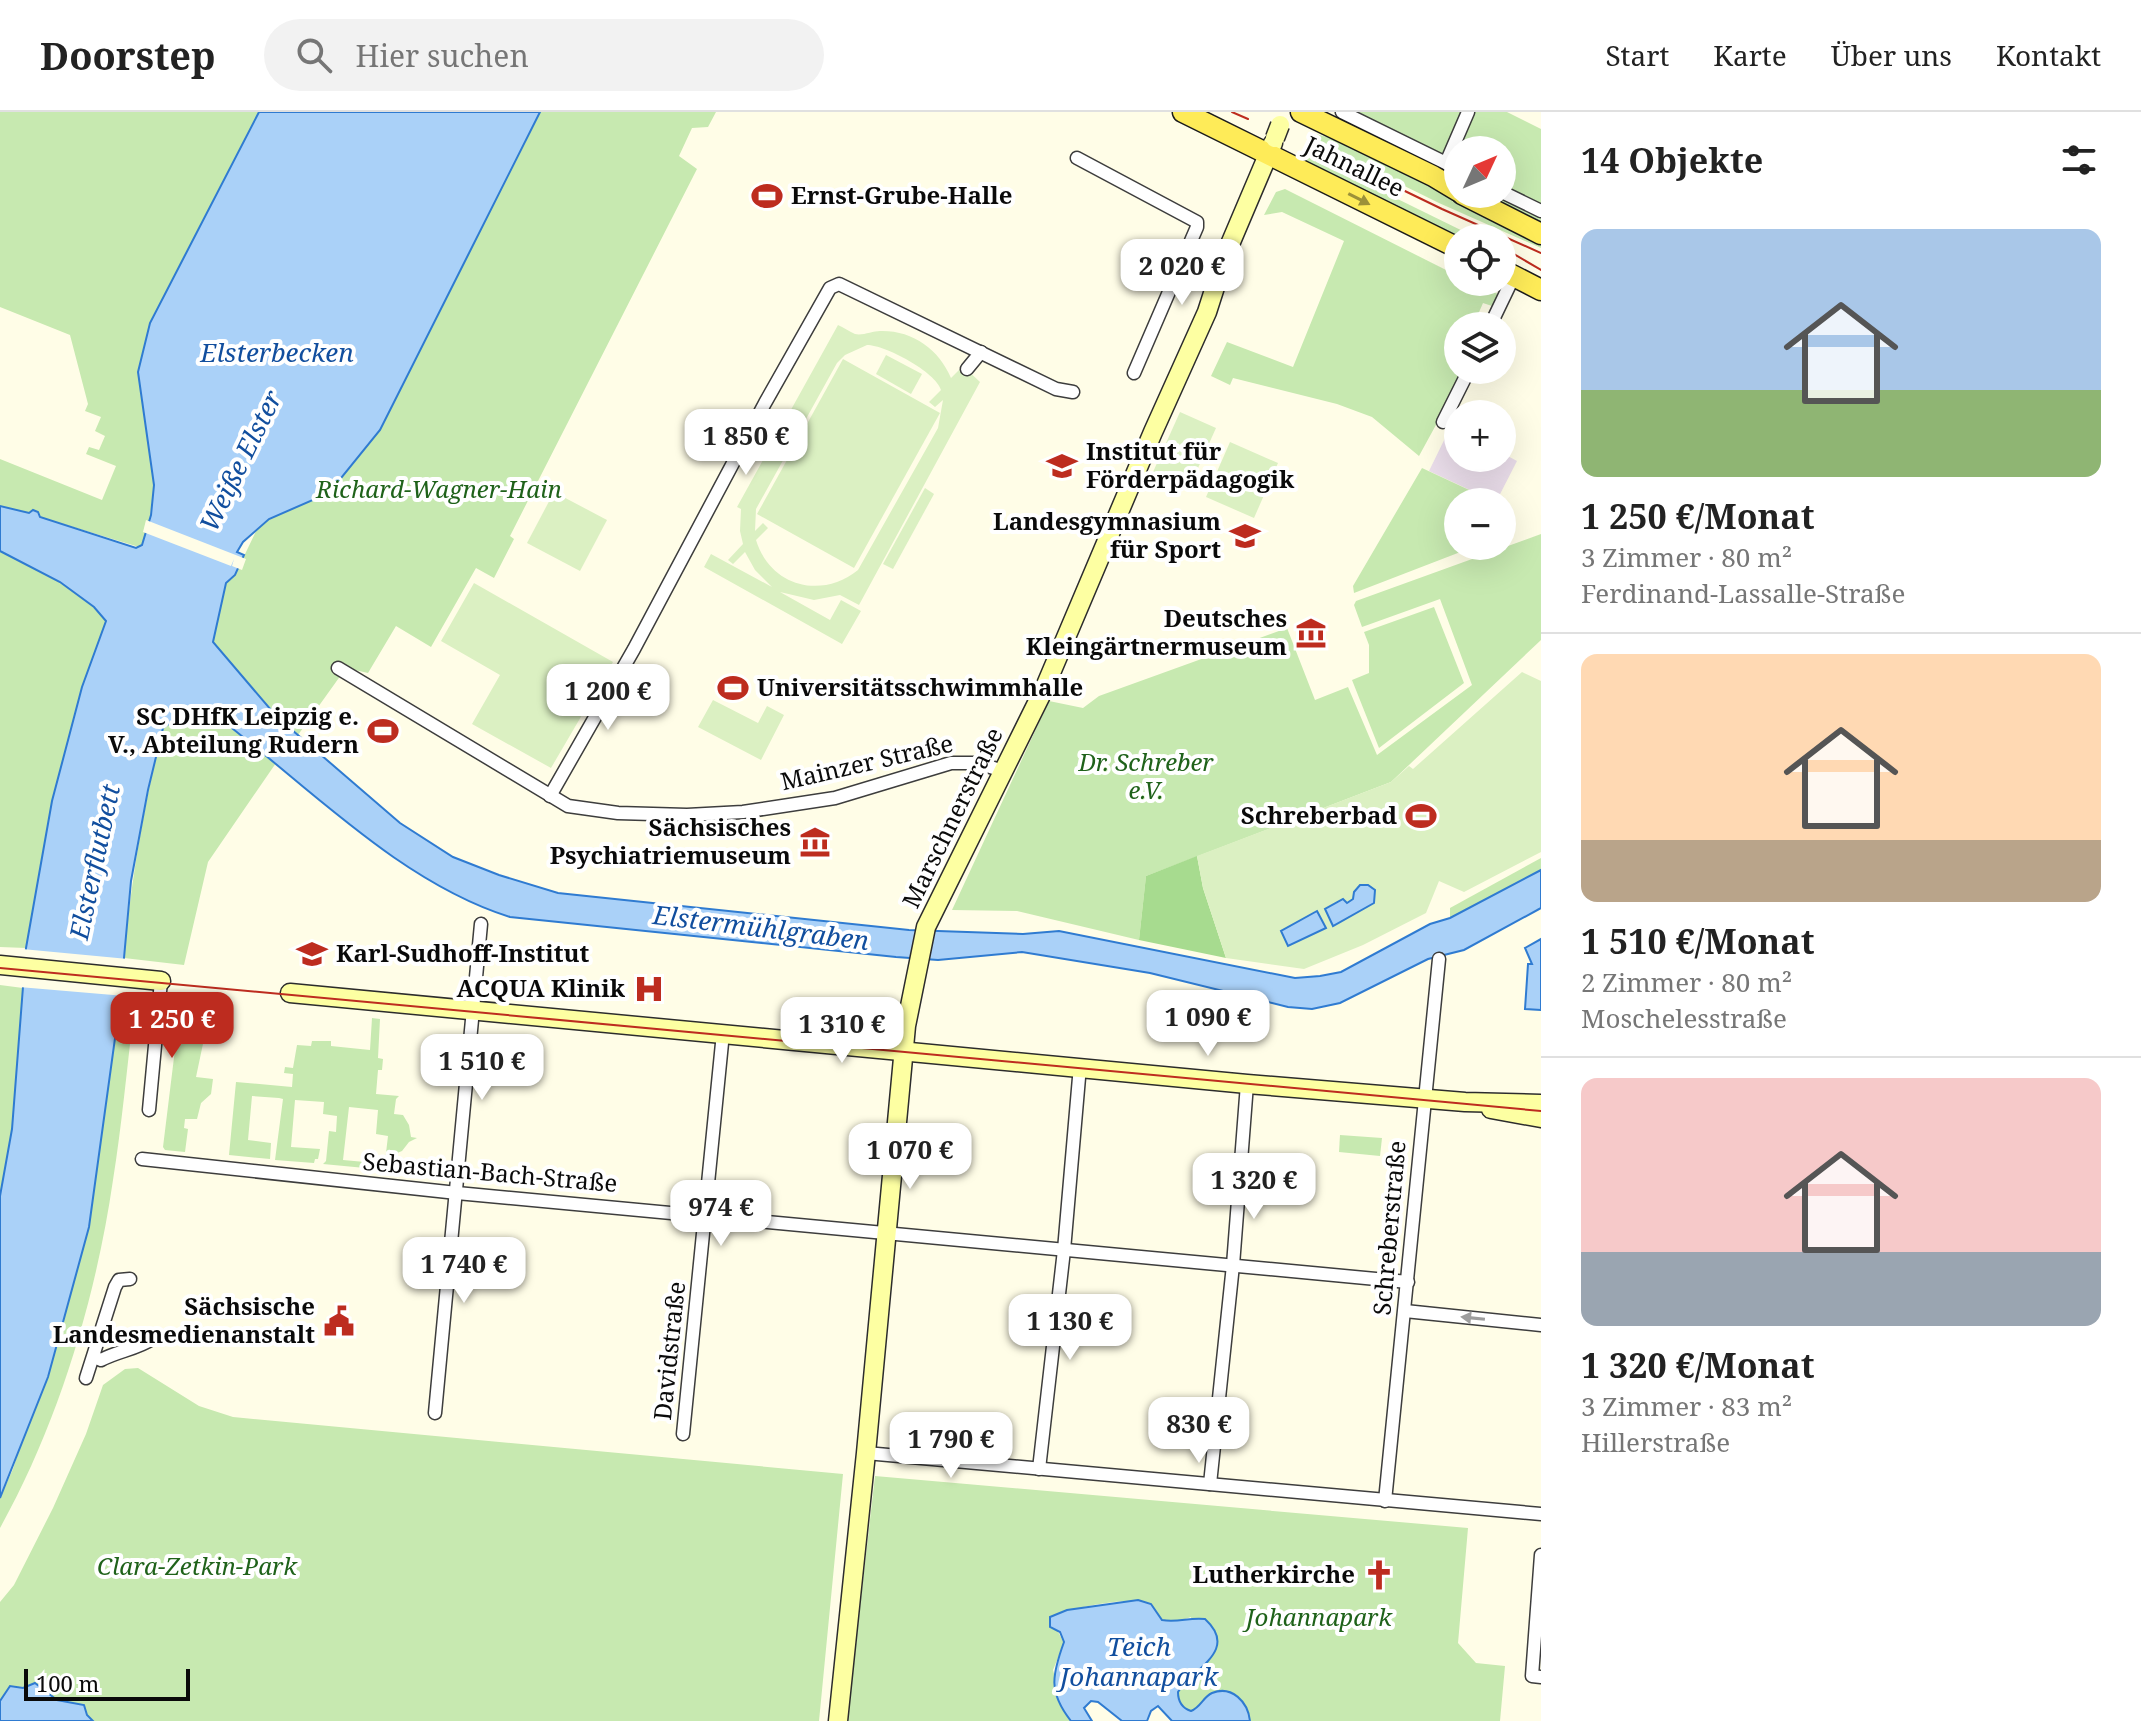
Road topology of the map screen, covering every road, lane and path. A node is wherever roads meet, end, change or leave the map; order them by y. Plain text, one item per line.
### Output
1 (1183, 112) edge
2 (1301, 112) edge
3 (1342, 112) edge
4 (1468, 112) edge
5 (1277, 132) edge
6 (1464, 136) edge
7 (1077, 158) dead end
8 (1444, 176) edge
9 (1444, 178) edge
10 (1516, 199) edge
11 (1497, 208) edge
12 (1541, 211) edge
13 (1541, 234) edge
14 (1444, 239) edge
15 (1516, 277) edge
16 (1541, 290) edge
17 (981, 352) junction
18 (967, 369) dead end
19 (1134, 373) dead end
20 (1462, 384) edge
21 (1073, 392) dead end
22 (1443, 422) dead end
23 (338, 668) dead end
24 (1003, 771) junction
25 (550, 796) junction
26 (481, 924) dead end
27 (1439, 959) dead end
28 (7, 966) edge
29 (161, 981) joint
30 (290, 993) dead end
31 (472, 1009) junction
32 (723, 1033) junction
33 (903, 1051) junction
34 (1080, 1066) junction
35 (1247, 1084) junction
36 (1424, 1098) junction
37 (1465, 1102) junction
38 (1541, 1104) edge
39 (149, 1110) dead end
40 (1541, 1118) edge
41 (142, 1159) dead end
42 (457, 1193) junction
43 (706, 1215) junction
44 (885, 1234) junction
45 (1064, 1250) junction
46 (1233, 1265) junction
47 (130, 1279) dead end
48 (1408, 1282) junction
49 (1405, 1311) junction
50 (1541, 1325) edge
51 (152, 1339) dead end
52 (94, 1357) junction
53 (86, 1378) dead end
54 (435, 1413) dead end
55 (683, 1434) dead end
56 (866, 1453) junction
57 (1039, 1469) junction
58 (1210, 1484) junction
59 (1385, 1501) junction
60 (1541, 1514) edge
61 (1541, 1555) edge
62 (1540, 1677) edge
63 (838, 1721) edge

1 - 5 main road, Jahnallee
2 - 9 main road, Jahnallee
3 - 8 street
4 - 6 street
5 -> 14 main road, Jahnallee
5 - 24 main road, Marschnerstraße
7 - 19 street
10 - 12 street
11 - 13 main road, Jahnallee
15 - 16 main road
17 - 18 street
17 - 21 street
17 - 25 street
20 - 22 street
23 - 25 street, Mainzer Straße
24 - 25 street, Mainzer Straße
24 - 33 main road, Marschnerstraße
26 - 31 street
27 - 36 street, Schreberstraße
28 - 29 main road
29 - 39 street
30 - 31 main road
31 - 32 main road
31 - 42 street
32 - 33 main road
32 - 43 street, Davidstraße
33 - 34 main road
33 - 44 main road, Marschnerstraße
34 - 35 main road
34 - 45 street
35 - 36 main road
35 - 46 street
36 - 37 main road
36 - 48 street, Schreberstraße
37 - 38 main road
37 - 40 main road
41 - 42 street, Sebastian-Bach-Straße
42 - 43 street, Sebastian-Bach-Straße
42 - 54 street
43 - 44 street, Sebastian-Bach-Straße
43 - 55 street, Davidstraße
44 - 45 street, Sebastian-Bach-Straße
44 - 56 main road, Marschnerstraße
45 - 46 street, Sebastian-Bach-Straße
45 - 57 street
46 - 48 street, Sebastian-Bach-Straße
46 - 58 street
47 - 52 street
48 - 49 street, Schreberstraße
50 -> 49 street
49 - 59 street, Schreberstraße
51 - 52 street
52 - 53 street
56 - 57 street
56 - 63 main road, Marschnerstraße
57 - 58 street
58 - 59 street
59 - 60 street
61 - 62 street

